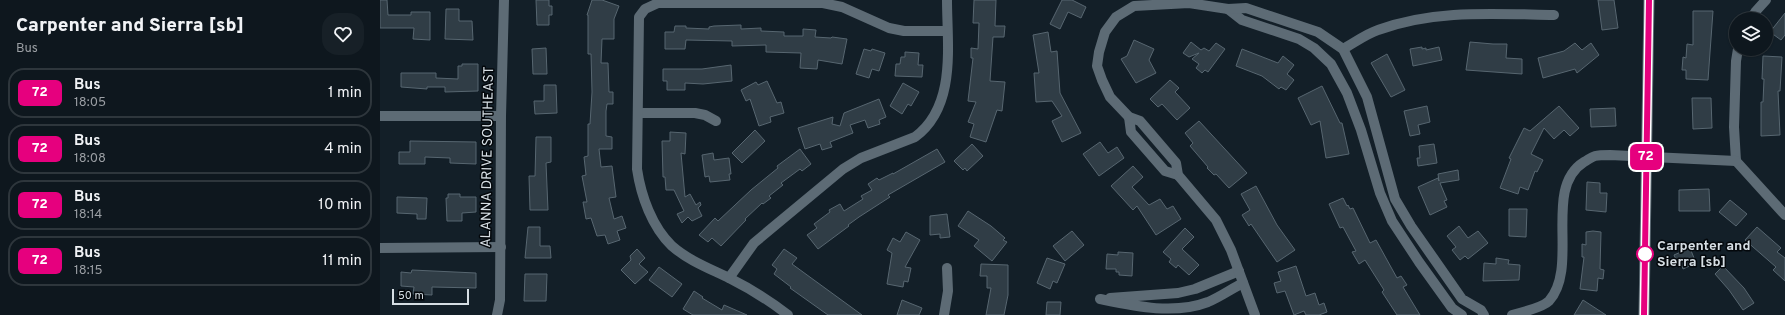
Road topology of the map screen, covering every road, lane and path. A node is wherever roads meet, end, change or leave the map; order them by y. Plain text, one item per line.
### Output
1 (504, 0) edge
2 (948, 0) edge
3 (1649, 0) edge
4 (1766, 0) edge
5 (1228, 9) junction
6 (1755, 12) edge
7 (1554, 15) dead end
8 (947, 31) junction
9 (1343, 49) junction
10 (1737, 56) edge
11 (638, 113) junction
12 (380, 116) edge
13 (501, 116) junction
14 (1129, 117) junction
15 (716, 121) dead end
16 (1646, 156) junction
17 (1736, 161) junction
18 (1178, 175) junction
19 (1785, 215) edge
20 (501, 246) junction
21 (380, 248) edge
22 (946, 268) dead end
23 (1239, 271) junction
24 (730, 278) junction
25 (1243, 283) junction
26 (497, 315) edge
27 (788, 315) edge
28 (944, 315) edge
29 (1255, 315) edge
30 (1462, 315) edge
31 (1484, 315) edge
32 (1512, 315) edge
33 (1644, 315) edge

1 - 13 street, ALANNA DRIVE SOUTHEAST
2 - 8 street
3 - 16 street
4 - 6 street
5 - 9 street
5 - 14 street
5 - 30 street
7 - 9 street
8 - 11 street
8 - 24 street
9 - 31 street
10 - 17 street
11 - 15 street
11 - 24 street
12 - 13 street
13 - 20 street, ALANNA DRIVE SOUTHEAST
14 - 18 street
14 - 18 street
16 - 17 street
16 - 32 street
16 - 33 street
17 - 19 street
18 - 23 street
20 - 21 street
20 - 26 street, ALANNA DRIVE SOUTHEAST
22 - 28 street
23 - 25 street
23 - 25 street
24 - 27 street
25 - 29 street

